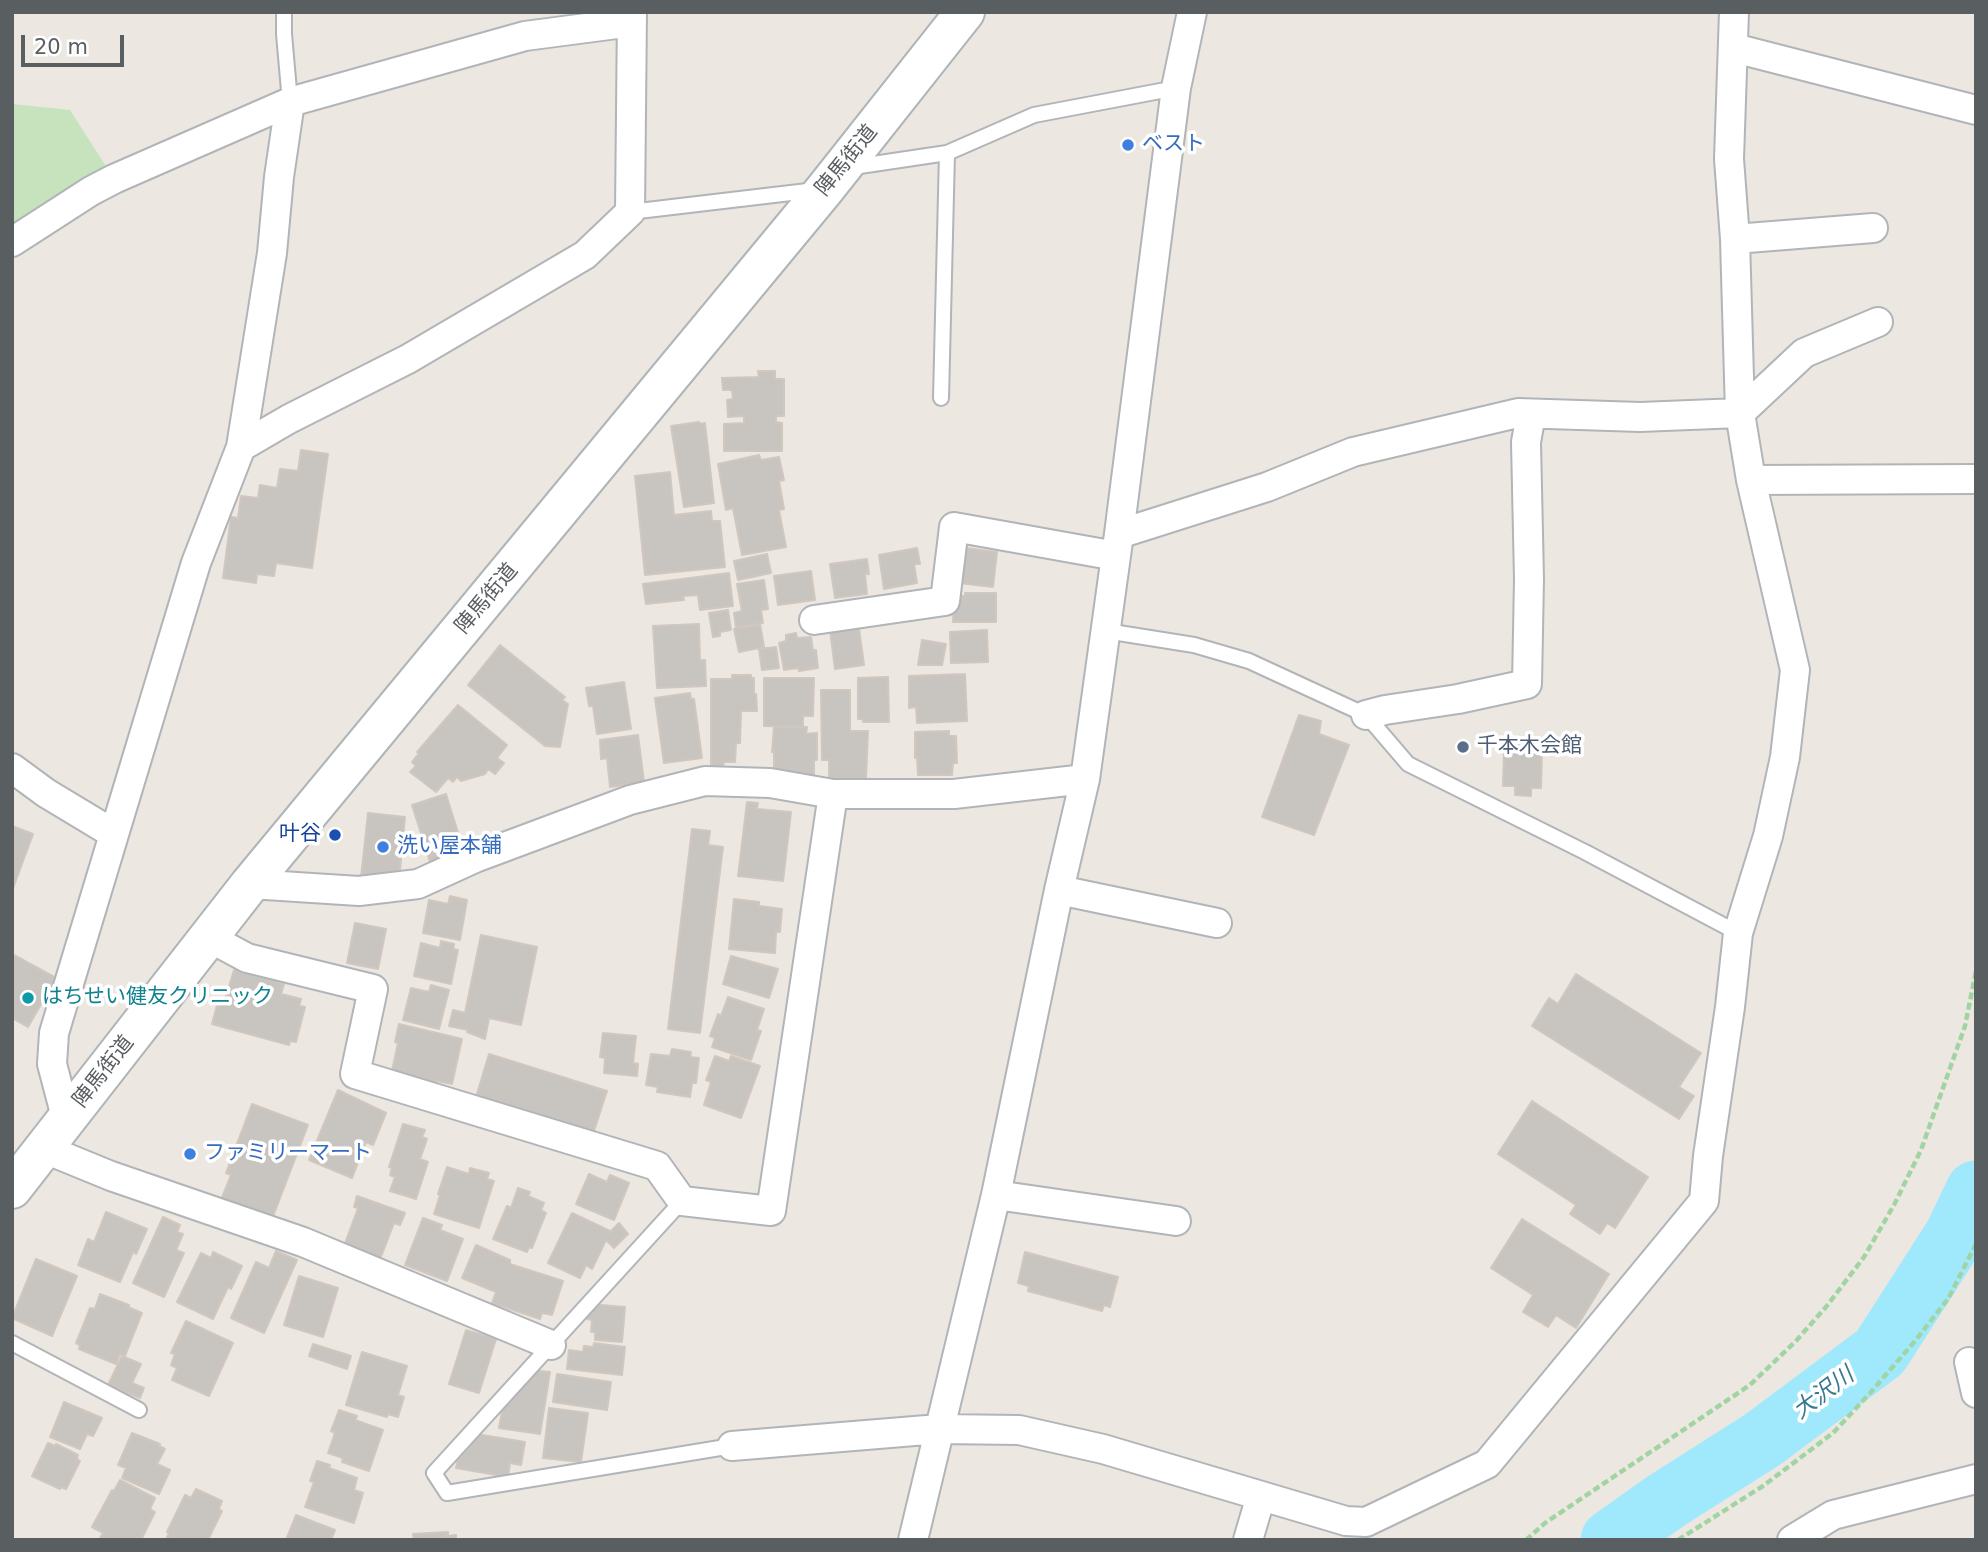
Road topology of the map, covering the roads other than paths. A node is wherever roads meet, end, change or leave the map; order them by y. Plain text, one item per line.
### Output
1 (284, 12) edge
2 (965, 12) edge
3 (1192, 12) edge
4 (1734, 12) edge
5 (632, 17) edge
6 (1734, 48) junction
7 (1176, 89) junction
8 (290, 102) junction
9 (1976, 110) edge
10 (947, 153) junction
11 (833, 179) junction
12 (630, 212) junction
13 (1873, 228) dead end
14 (1735, 239) junction
15 (12, 242) edge
16 (1878, 322) dead end
17 (941, 398) dead end
18 (1531, 414) junction
19 (1740, 414) junction
20 (241, 447) junction
21 (1976, 479) edge
22 (1751, 480) junction
23 (1117, 545) junction
24 (814, 620) dead end
25 (1106, 631) junction
26 (1366, 715) junction
27 (12, 768) edge
28 (1085, 779) junction
29 (833, 794) junction
30 (114, 834) junction
31 (250, 884) junction
32 (1059, 890) junction
33 (1217, 923) dead end
34 (1738, 933) junction
35 (208, 937) junction
36 (56, 1135) junction
37 (12, 1189) edge
38 (996, 1195) junction
39 (682, 1201) junction
40 (1176, 1221) dead end
41 (12, 1343) edge
42 (551, 1345) junction
43 (1969, 1362) dead end
44 (1976, 1392) edge
45 (139, 1410) dead end
46 (939, 1429) junction
47 (732, 1446) joint
48 (1976, 1479) edge
49 (1261, 1496) junction
50 (914, 1540) edge
51 (1248, 1540) edge
52 (1792, 1540) edge

1 - 8 lane
2 - 11 main road, 陣馬街道
3 - 7 street
4 - 6 street
5 - 8 street
5 - 12 street
6 - 9 street
6 - 14 street
7 - 10 lane
7 - 23 street
8 - 15 street
8 - 20 street
10 - 11 lane
10 - 17 lane
11 - 12 lane
11 - 31 main road, 陣馬街道
12 - 20 street
13 - 14 street
14 - 19 street
16 - 19 street
18 - 19 street
18 - 23 street
18 - 26 street
19 - 22 street
20 - 30 street
21 - 22 street
22 - 34 street
23 - 24 street
23 - 25 street
25 - 26 lane
25 - 28 street
26 - 34 lane
27 - 30 street
28 - 29 street
28 - 32 street
29 - 31 street
29 - 39 street
30 - 36 street
31 - 35 main road, 陣馬街道
32 - 33 street
32 - 38 street
34 - 49 street
35 - 36 main road, 陣馬街道
35 - 39 street
36 - 37 main road, 陣馬街道
36 - 42 street
38 - 40 street
38 - 46 street
39 - 42 lane
41 - 45 lane
42 - 47 lane
43 - 44 street
46 - 47 street
46 - 49 street
46 - 50 street
48 - 52 street
49 - 51 street

